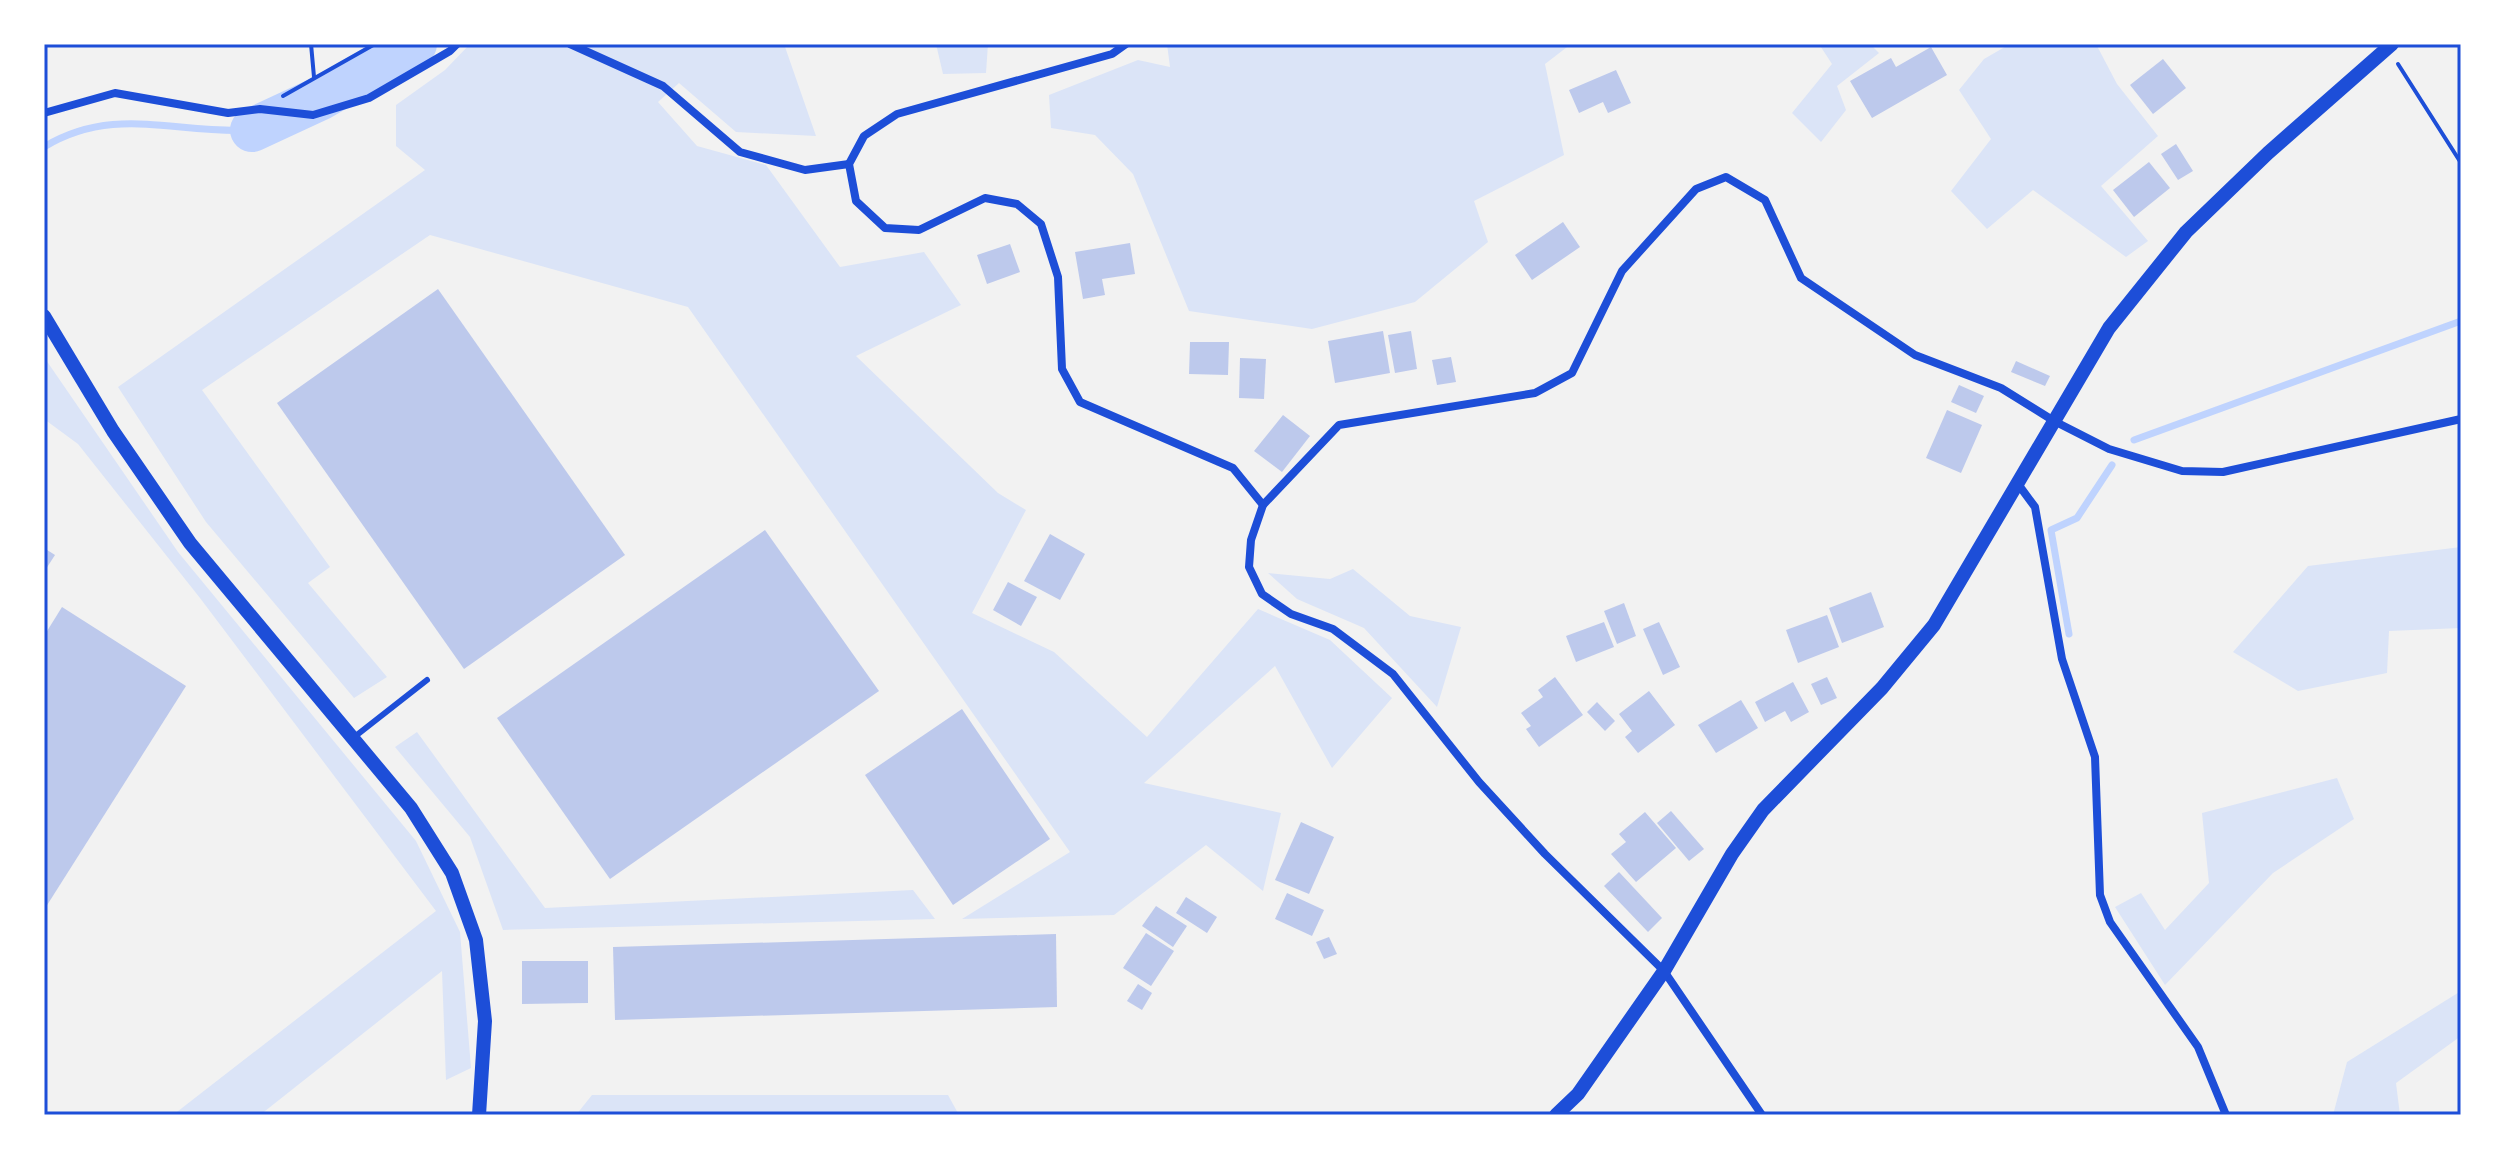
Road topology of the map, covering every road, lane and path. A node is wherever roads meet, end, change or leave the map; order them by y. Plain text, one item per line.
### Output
1 (311, 44) edge
2 (375, 44) edge
3 (457, 44) edge
4 (570, 44) edge
5 (1126, 44) edge
6 (2388, 45) edge
7 (314, 79) junction
8 (260, 109) junction
9 (44, 113) edge
10 (2461, 163) edge
11 (849, 164) junction
12 (44, 316) edge
13 (2461, 419) edge
14 (2054, 421) junction
15 (2018, 484) junction
16 (1263, 505) junction
17 (427, 680) dead end
18 (353, 738) junction
19 (1664, 971) junction
20 (476, 1114) edge
21 (1556, 1115) edge
22 (1762, 1115) edge
23 (2226, 1115) edge

1 - 7 path
2 - 7 path
3 - 8 street
4 - 11 street
5 - 11 street
6 - 10 path
6 - 14 street
7 - 8 path
8 - 9 street
11 - 16 street
12 - 18 street
13 - 14 street
14 - 15 street
14 - 16 street
15 - 19 street
15 - 23 street
16 - 19 street
17 - 18 lane
18 - 20 street
19 - 21 street
19 - 22 street

